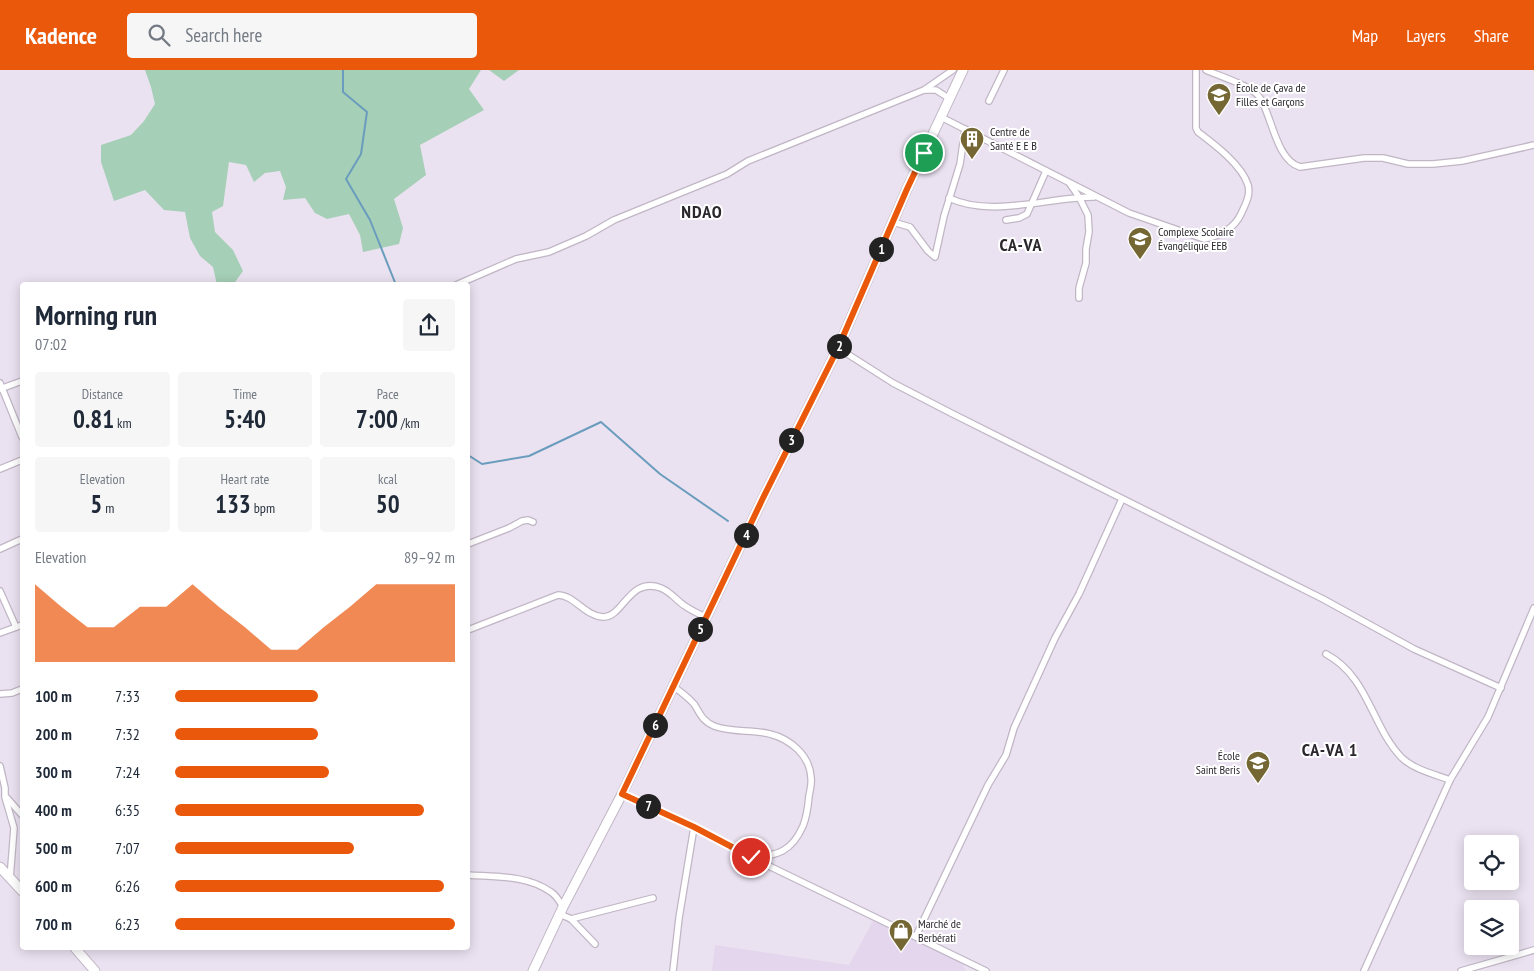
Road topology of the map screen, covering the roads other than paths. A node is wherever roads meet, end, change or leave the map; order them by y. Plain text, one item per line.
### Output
1 (953, 70) edge
2 (963, 70) edge
3 (1004, 70) edge
4 (1196, 70) edge
5 (1206, 70) edge
6 (924, 90) junction
7 (950, 99) junction
8 (988, 101) dead end
9 (941, 117) junction
10 (965, 129) junction
11 (1534, 145) edge
12 (1046, 171) junction
13 (1069, 183) junction
14 (1079, 197) junction
15 (1096, 197) junction
16 (950, 198) junction
17 (1033, 203) junction
18 (1006, 220) dead end
19 (893, 222) junction
20 (463, 282) edge
21 (1079, 298) dead end
22 (838, 348) junction
23 (20, 382) edge
24 (1, 387) edge
25 (20, 432) edge
26 (20, 461) edge
27 (0, 468) edge
28 (1122, 499) junction
29 (533, 522) dead end
30 (20, 541) edge
31 (470, 543) edge
32 (0, 549) edge
33 (0, 590) edge
34 (1534, 608) edge
35 (706, 617) junction
36 (20, 626) edge
37 (470, 629) edge
38 (0, 634) edge
39 (1326, 654) dead end
40 (674, 687) junction
41 (1501, 688) junction
42 (20, 690) edge
43 (0, 694) edge
44 (0, 766) edge
45 (1450, 780) junction
46 (622, 794) junction
47 (5, 797) junction
48 (20, 813) edge
49 (694, 827) junction
50 (751, 857) junction
51 (0, 867) edge
52 (470, 875) edge
53 (10, 879) junction
54 (20, 889) edge
55 (653, 898) dead end
56 (562, 910) junction
57 (572, 918) junction
58 (916, 936) junction
59 (595, 944) dead end
60 (77, 950) edge
61 (1534, 950) edge
62 (95, 971) edge
63 (532, 971) edge
64 (673, 971) edge
65 (986, 971) edge
66 (1364, 971) edge
67 (1461, 971) edge

1 - 6 street
2 - 7 main road
3 - 8 street
4 - 15 street
5 - 11 street
6 - 7 street
6 - 20 street
7 - 9 main road
9 - 10 street
9 - 19 main road
10 - 12 street
10 - 16 street
12 - 13 street
12 - 17 street
13 - 14 street
13 - 15 street
14 - 15 street
14 - 17 street
14 - 21 street
16 - 17 street
16 - 19 street
17 - 18 street
19 - 22 main road
22 - 28 street
22 - 35 main road
23 - 24 street
24 - 25 street
26 - 27 street
28 - 41 street
28 - 58 street
29 - 31 street
30 - 32 street
33 - 36 street
34 - 41 street
35 - 37 street
35 - 40 main road
36 - 38 street
39 - 45 street
40 - 46 main road
40 - 50 street
41 - 45 street
42 - 43 street
44 - 47 street
45 - 66 street
46 - 49 street
46 - 56 main road
47 - 48 street
47 - 53 street
49 - 50 street
49 - 64 street
50 - 58 street
51 - 53 main road
52 - 56 street
53 - 54 main road
55 - 57 street
56 - 57 street
56 - 63 main road
57 - 59 street
58 - 65 street
60 - 62 main road
61 - 67 street

